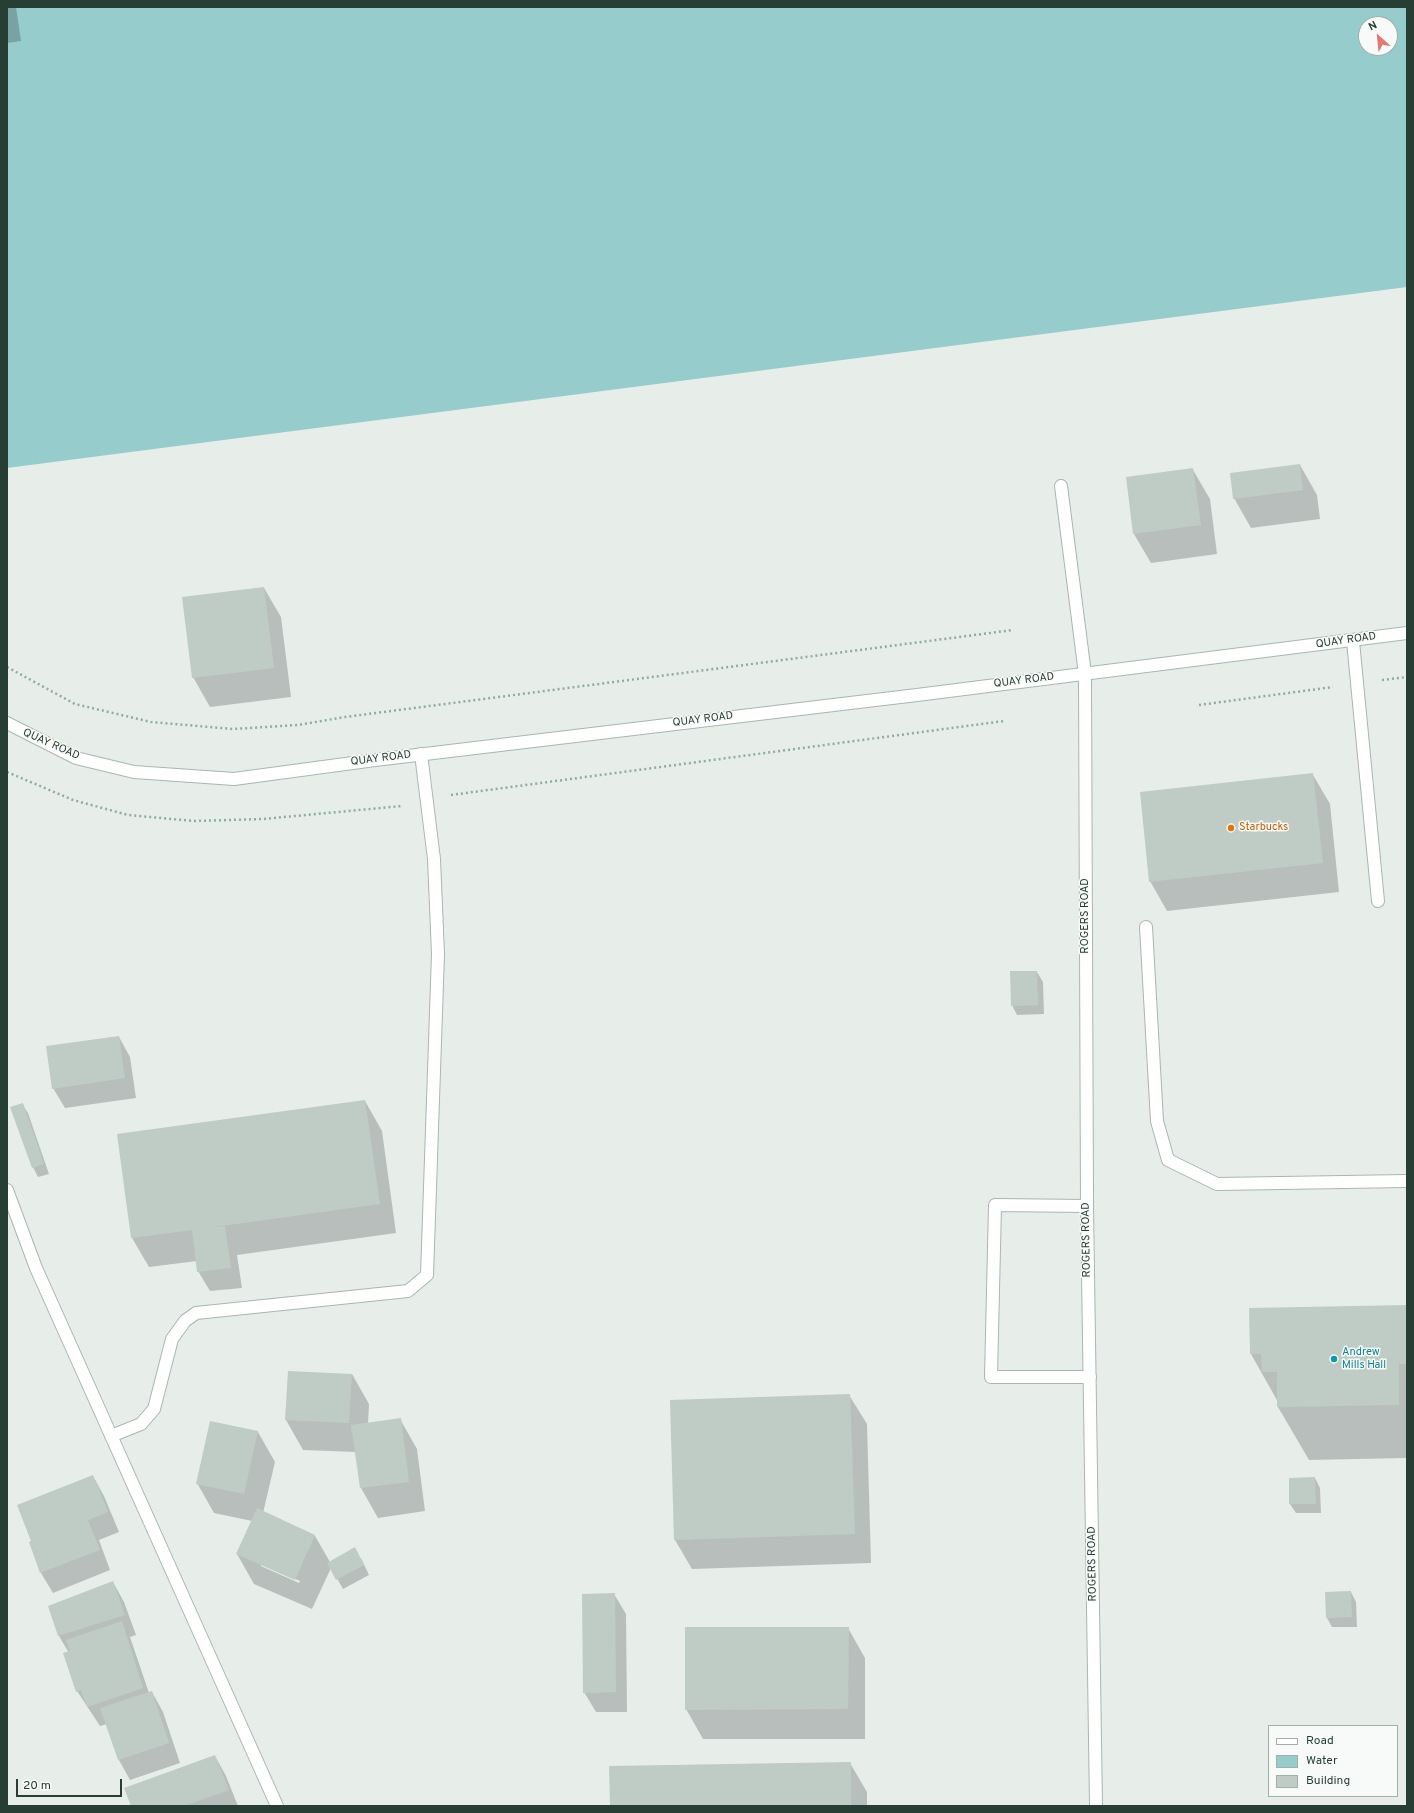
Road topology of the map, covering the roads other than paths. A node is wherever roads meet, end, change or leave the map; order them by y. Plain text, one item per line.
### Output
1 (1061, 486) dead end
2 (1407, 633) edge
3 (1353, 640) junction
4 (1085, 674) junction
5 (7, 724) edge
6 (421, 754) junction
7 (1378, 901) dead end
8 (1146, 927) dead end
9 (1407, 1181) edge
10 (7, 1190) edge
11 (1087, 1206) junction
12 (1090, 1377) junction
13 (111, 1436) junction
14 (277, 1806) edge
15 (1096, 1806) edge

1 - 4 main road, ROGERS ROAD
2 - 3 main road, QUAY ROAD
3 - 4 main road, QUAY ROAD
3 - 7 main road
4 - 6 main road, QUAY ROAD
4 - 11 main road, ROGERS ROAD
5 - 6 main road, QUAY ROAD
6 - 13 main road
8 - 9 main road
10 - 13 main road
11 - 12 main road, ROGERS ROAD
11 - 12 main road
12 - 15 main road, ROGERS ROAD
13 - 14 main road

